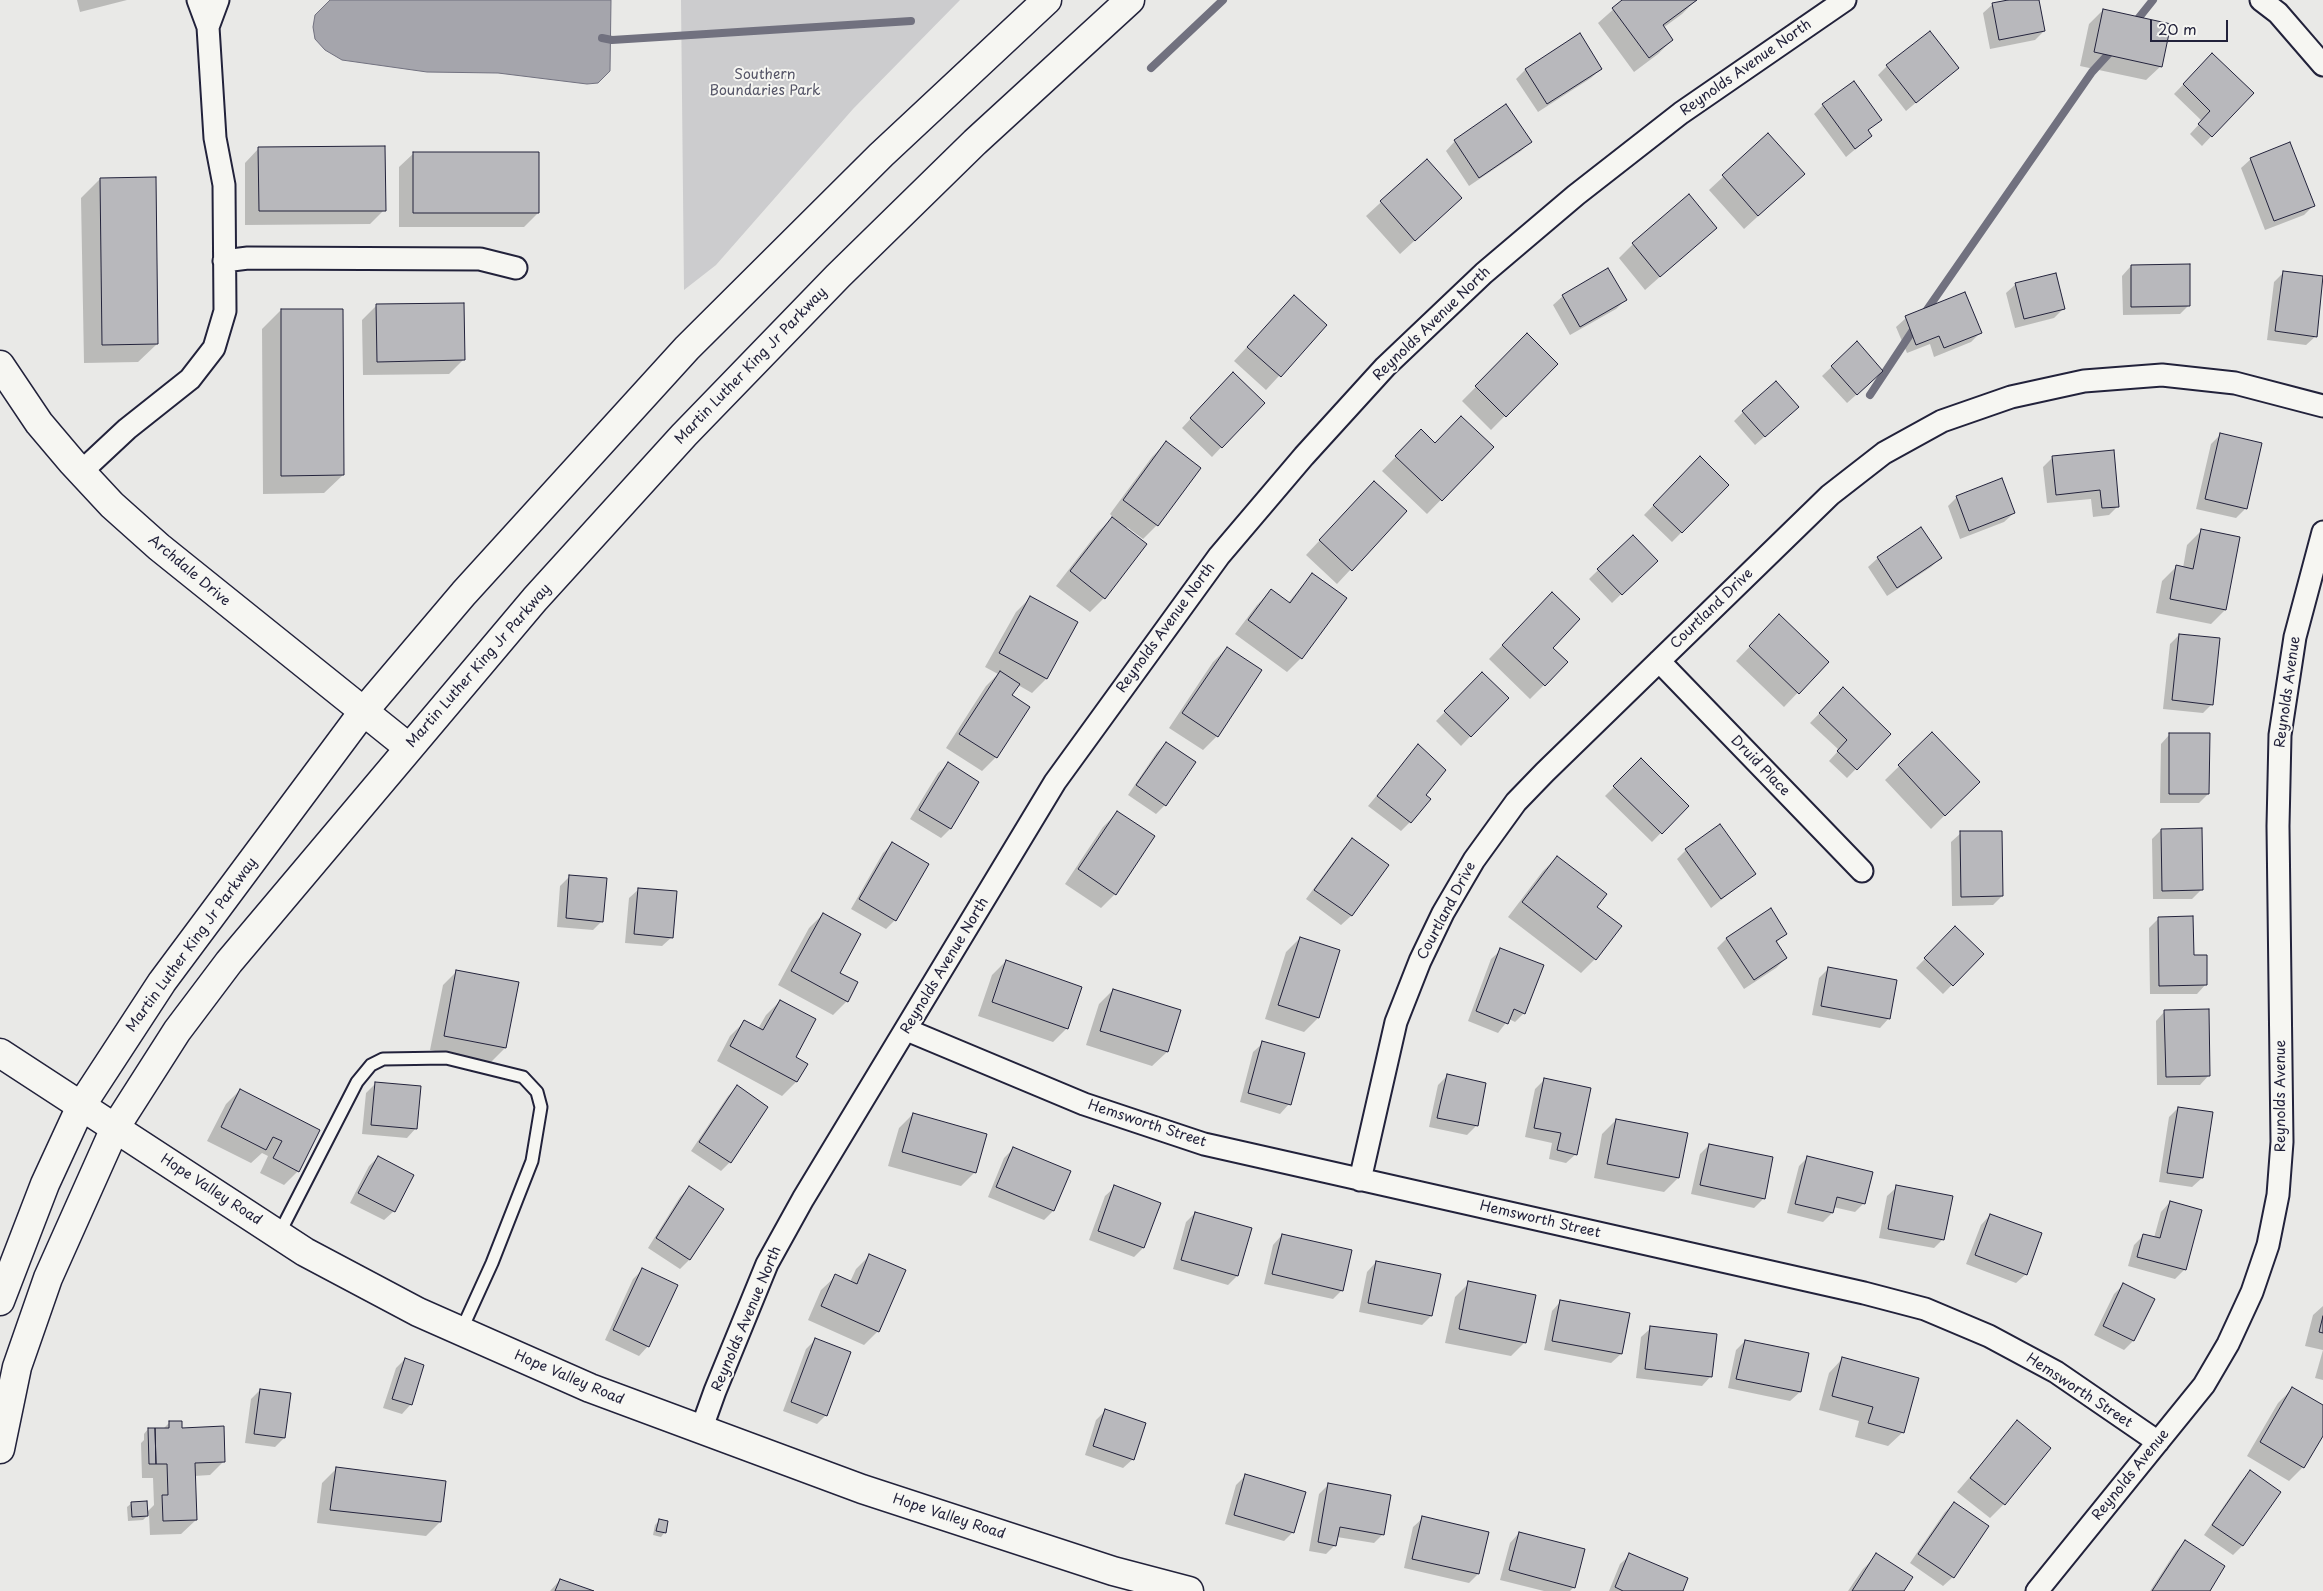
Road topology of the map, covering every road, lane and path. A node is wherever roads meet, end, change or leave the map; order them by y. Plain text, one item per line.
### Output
1 (198, 0) edge
2 (218, 0) edge
3 (1047, 0) edge
4 (1130, 0) edge
5 (1845, 0) edge
6 (2261, 0) edge
7 (208, 27) junction
8 (2323, 64) edge
9 (224, 261) junction
10 (516, 268) dead end
11 (0, 365) edge
12 (2323, 406) edge
13 (81, 472) junction
14 (2323, 532) edge
15 (1659, 661) junction
16 (362, 712) junction
17 (408, 747) junction
18 (1862, 871) dead end
19 (907, 1030) junction
20 (0, 1053) edge
21 (82, 1106) junction
22 (115, 1128) junction
23 (1360, 1180) junction
24 (278, 1234) junction
25 (0, 1301) edge
26 (461, 1331) junction
27 (701, 1430) junction
28 (2158, 1442) junction
29 (0, 1449) edge
30 (1189, 1591) edge
31 (2037, 1591) edge

1 - 7 street
2 - 7 street
3 - 16 main road, Martin Luther King Jr Parkway
4 - 17 main road, Martin Luther King Jr Parkway
5 - 19 street, Reynolds Avenue North
6 - 8 street
7 - 9 street
9 - 10 street
9 - 13 street
11 - 13 main road, Archdale Drive
12 - 15 street, Courtland Drive
13 - 16 main road, Archdale Drive
14 - 28 street, Reynolds Avenue
15 - 18 street, Druid Place
15 - 23 street, Courtland Drive
16 - 17 main road, Archdale Drive
16 - 21 main road, Martin Luther King Jr Parkway
17 - 22 main road, Martin Luther King Jr Parkway
19 - 23 street, Hemsworth Street
19 - 27 street, Reynolds Avenue North
20 - 21 main road, Hope Valley Road
21 - 22 main road, Hope Valley Road
21 - 25 main road, Martin Luther King Jr Parkway
22 - 24 main road, Hope Valley Road
22 - 29 main road, Martin Luther King Jr Parkway
23 - 28 street, Hemsworth Street
24 - 26 main road, Hope Valley Road
24 - 26 lane
26 - 27 main road, Hope Valley Road
27 - 30 main road, Hope Valley Road
28 - 31 street, Reynolds Avenue

